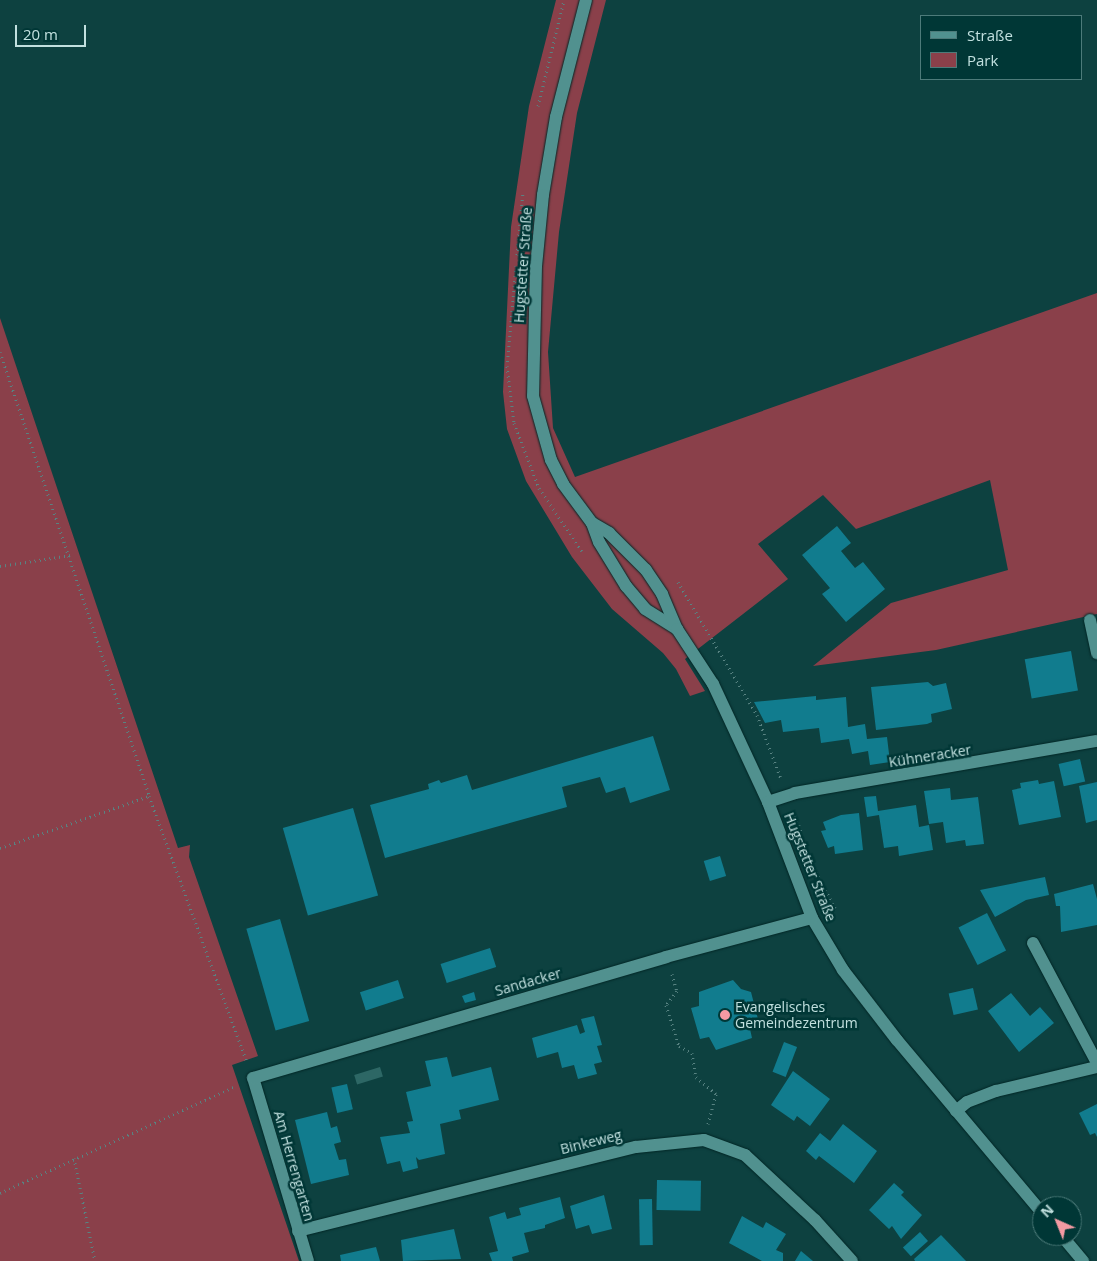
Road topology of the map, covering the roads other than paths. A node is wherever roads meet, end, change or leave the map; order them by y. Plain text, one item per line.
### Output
1 (586, 0) edge
2 (592, 523) junction
3 (1090, 620) dead end
4 (677, 629) junction
5 (1097, 653) edge
6 (1097, 741) edge
7 (768, 802) junction
8 (812, 918) junction
9 (1033, 943) dead end
10 (1097, 1063) edge
11 (1097, 1067) edge
12 (253, 1078) joint
13 (956, 1111) junction
14 (1032, 1201) edge
15 (298, 1231) junction
16 (1070, 1246) edge
17 (308, 1261) edge
18 (852, 1261) edge
19 (1083, 1261) edge

1 - 2 street, Hugstetter Straße
2 - 4 street, Hugstetter Straße
2 - 4 street, Hugstetter Straße
3 - 5 street
4 - 7 street, Hugstetter Straße
6 - 7 street, Kühneracker
7 - 8 street, Hugstetter Straße
8 - 12 street, Sandacker
8 - 13 street, Hugstetter Straße
9 - 10 street
11 - 13 street
12 - 15 street, Am Herrengarten
13 - 14 street, Hugstetter Straße
15 - 17 street, Am Herrengarten
15 - 18 street, Binkeweg
16 - 19 street

